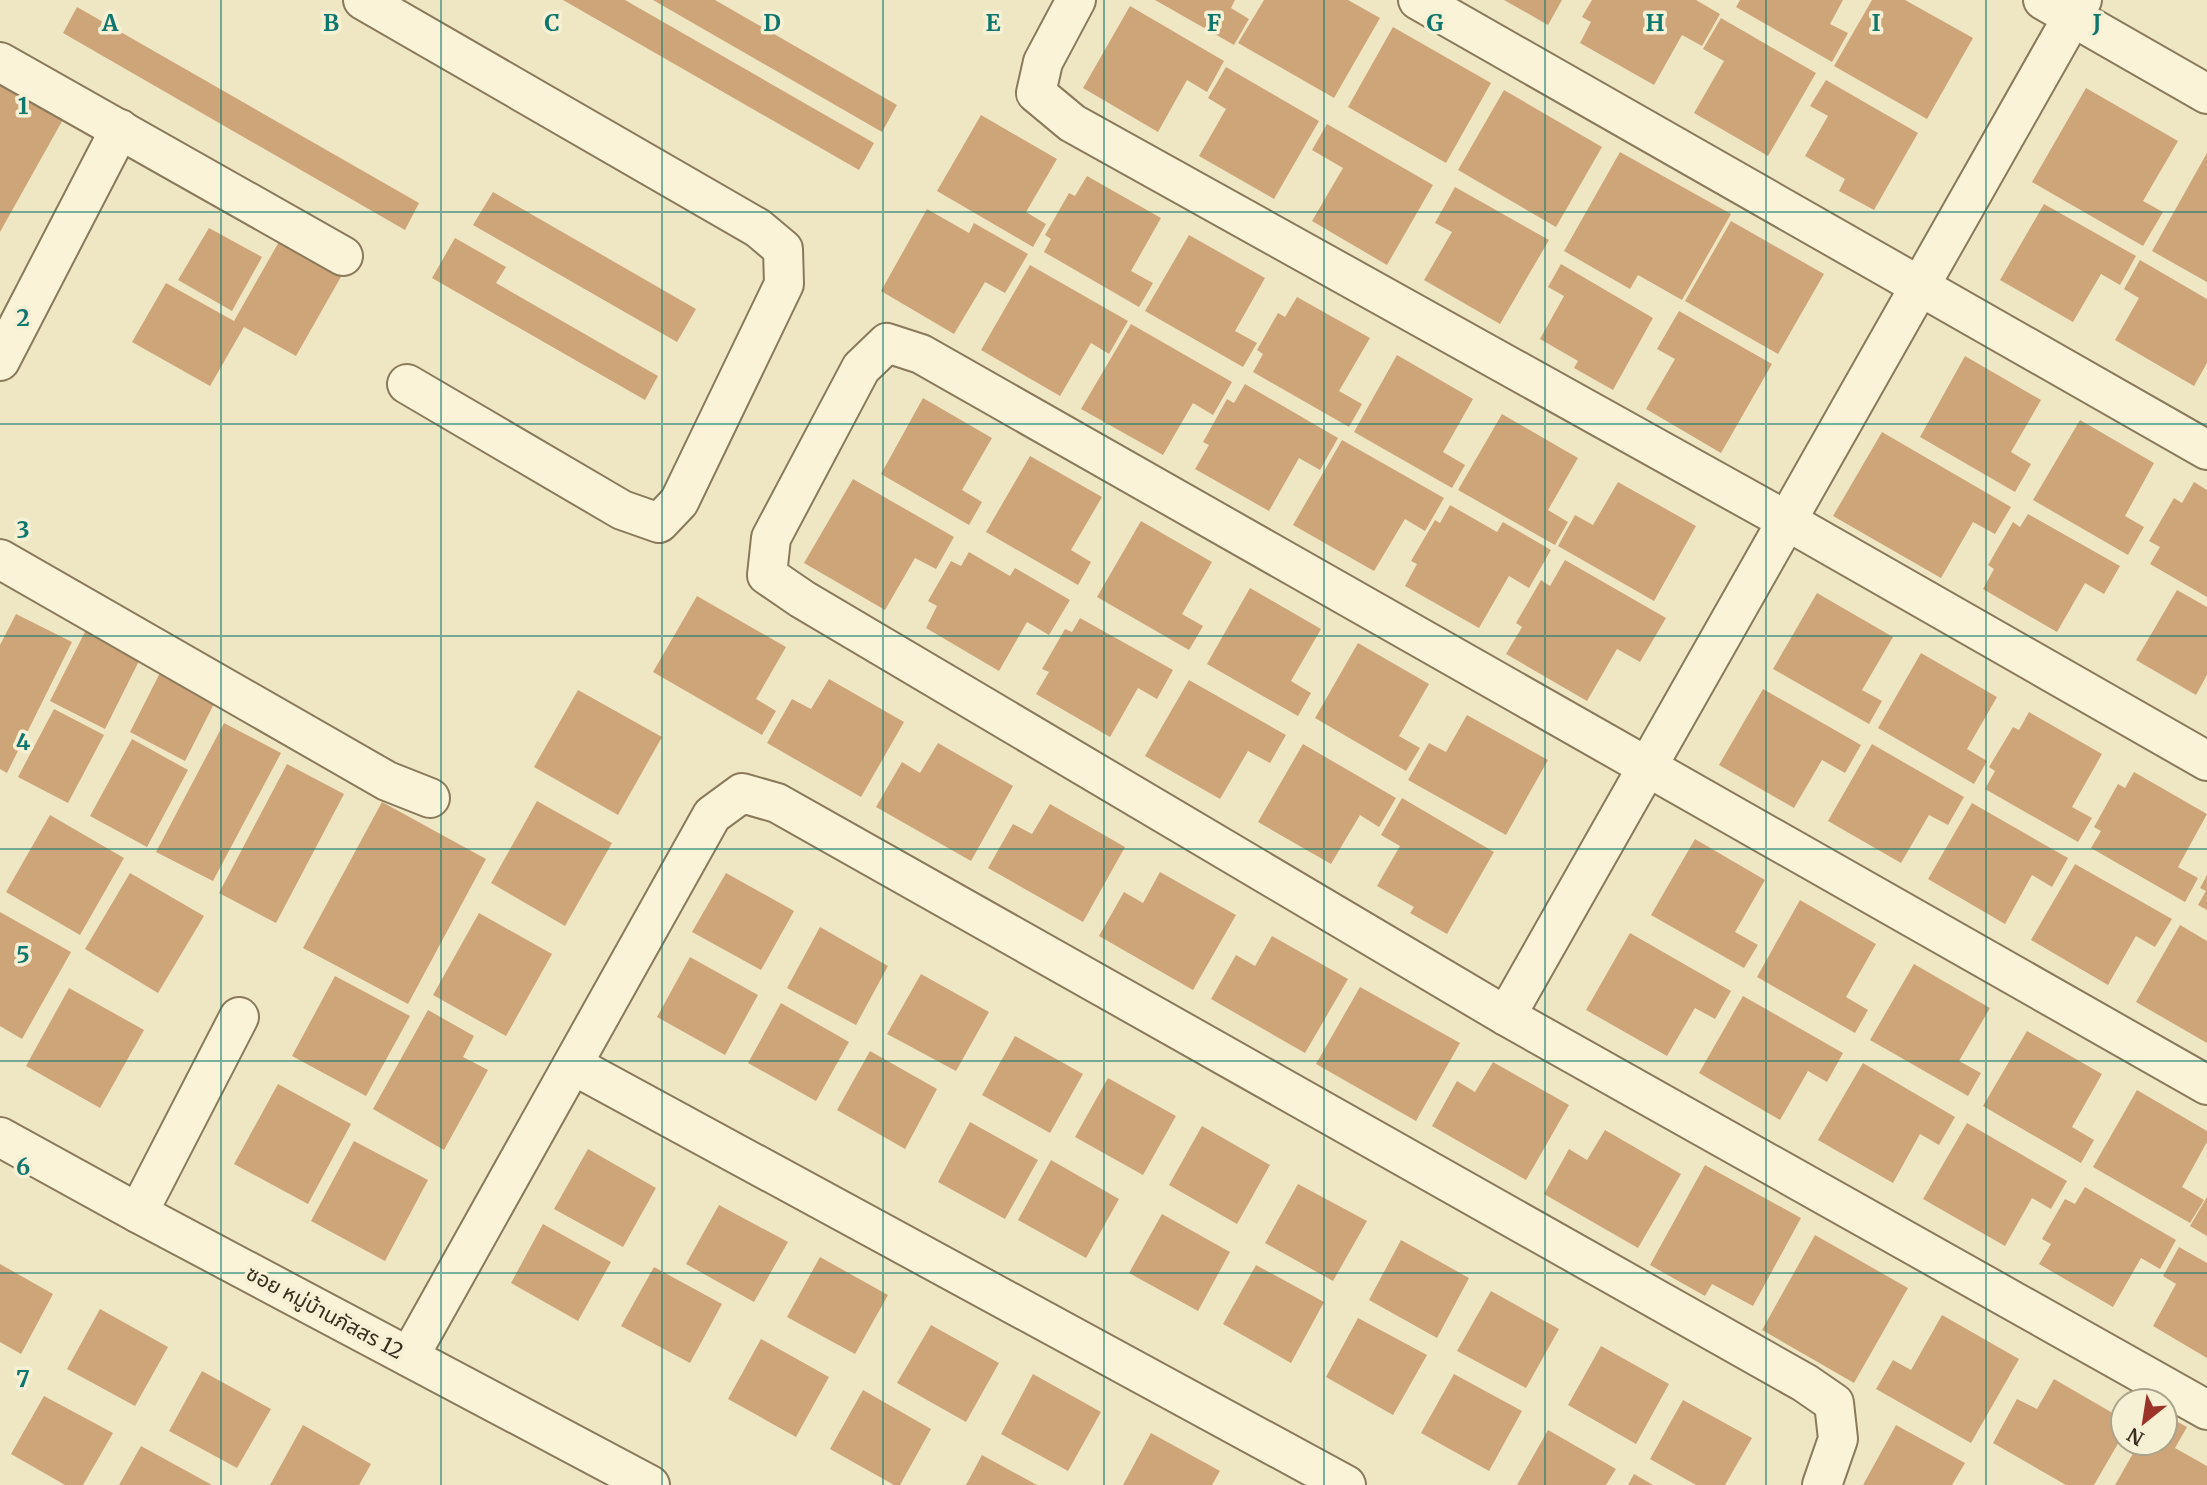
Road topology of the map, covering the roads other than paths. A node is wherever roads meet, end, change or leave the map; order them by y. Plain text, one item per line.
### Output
1 (363, 0) edge
2 (1076, 0) edge
3 (1418, 0) edge
4 (2066, 6) edge
5 (0, 62) edge
6 (2207, 94) edge
7 (120, 129) junction
8 (343, 256) dead end
9 (1919, 287) junction
10 (0, 361) edge
11 (407, 384) dead end
12 (2207, 450) edge
13 (1787, 521) junction
14 (0, 559) edge
15 (2207, 761) edge
16 (1646, 768) junction
17 (430, 798) dead end
18 (1506, 1016) junction
19 (239, 1017) dead end
20 (573, 1065) junction
21 (2207, 1085) edge
22 (0, 1137) edge
23 (138, 1213) junction
24 (409, 1357) junction
25 (2207, 1410) edge
26 (650, 1485) edge
27 (1346, 1485) edge
28 (1822, 1485) edge

1 - 11 street
2 - 13 street
3 - 9 street
4 - 6 street
4 - 9 street
5 - 7 street
7 - 8 street
7 - 10 street
9 - 12 street
9 - 13 street
13 - 15 street
13 - 16 street
14 - 17 street
16 - 18 street
16 - 18 street
16 - 21 street
18 - 25 street
19 - 23 street
20 - 24 street
20 - 27 street
20 - 28 street
22 - 23 street, ซอย หมู่บ้านภัสสร 12
23 - 24 street, ซอย หมู่บ้านภัสสร 12
24 - 26 street, ซอย หมู่บ้านภัสสร 12

